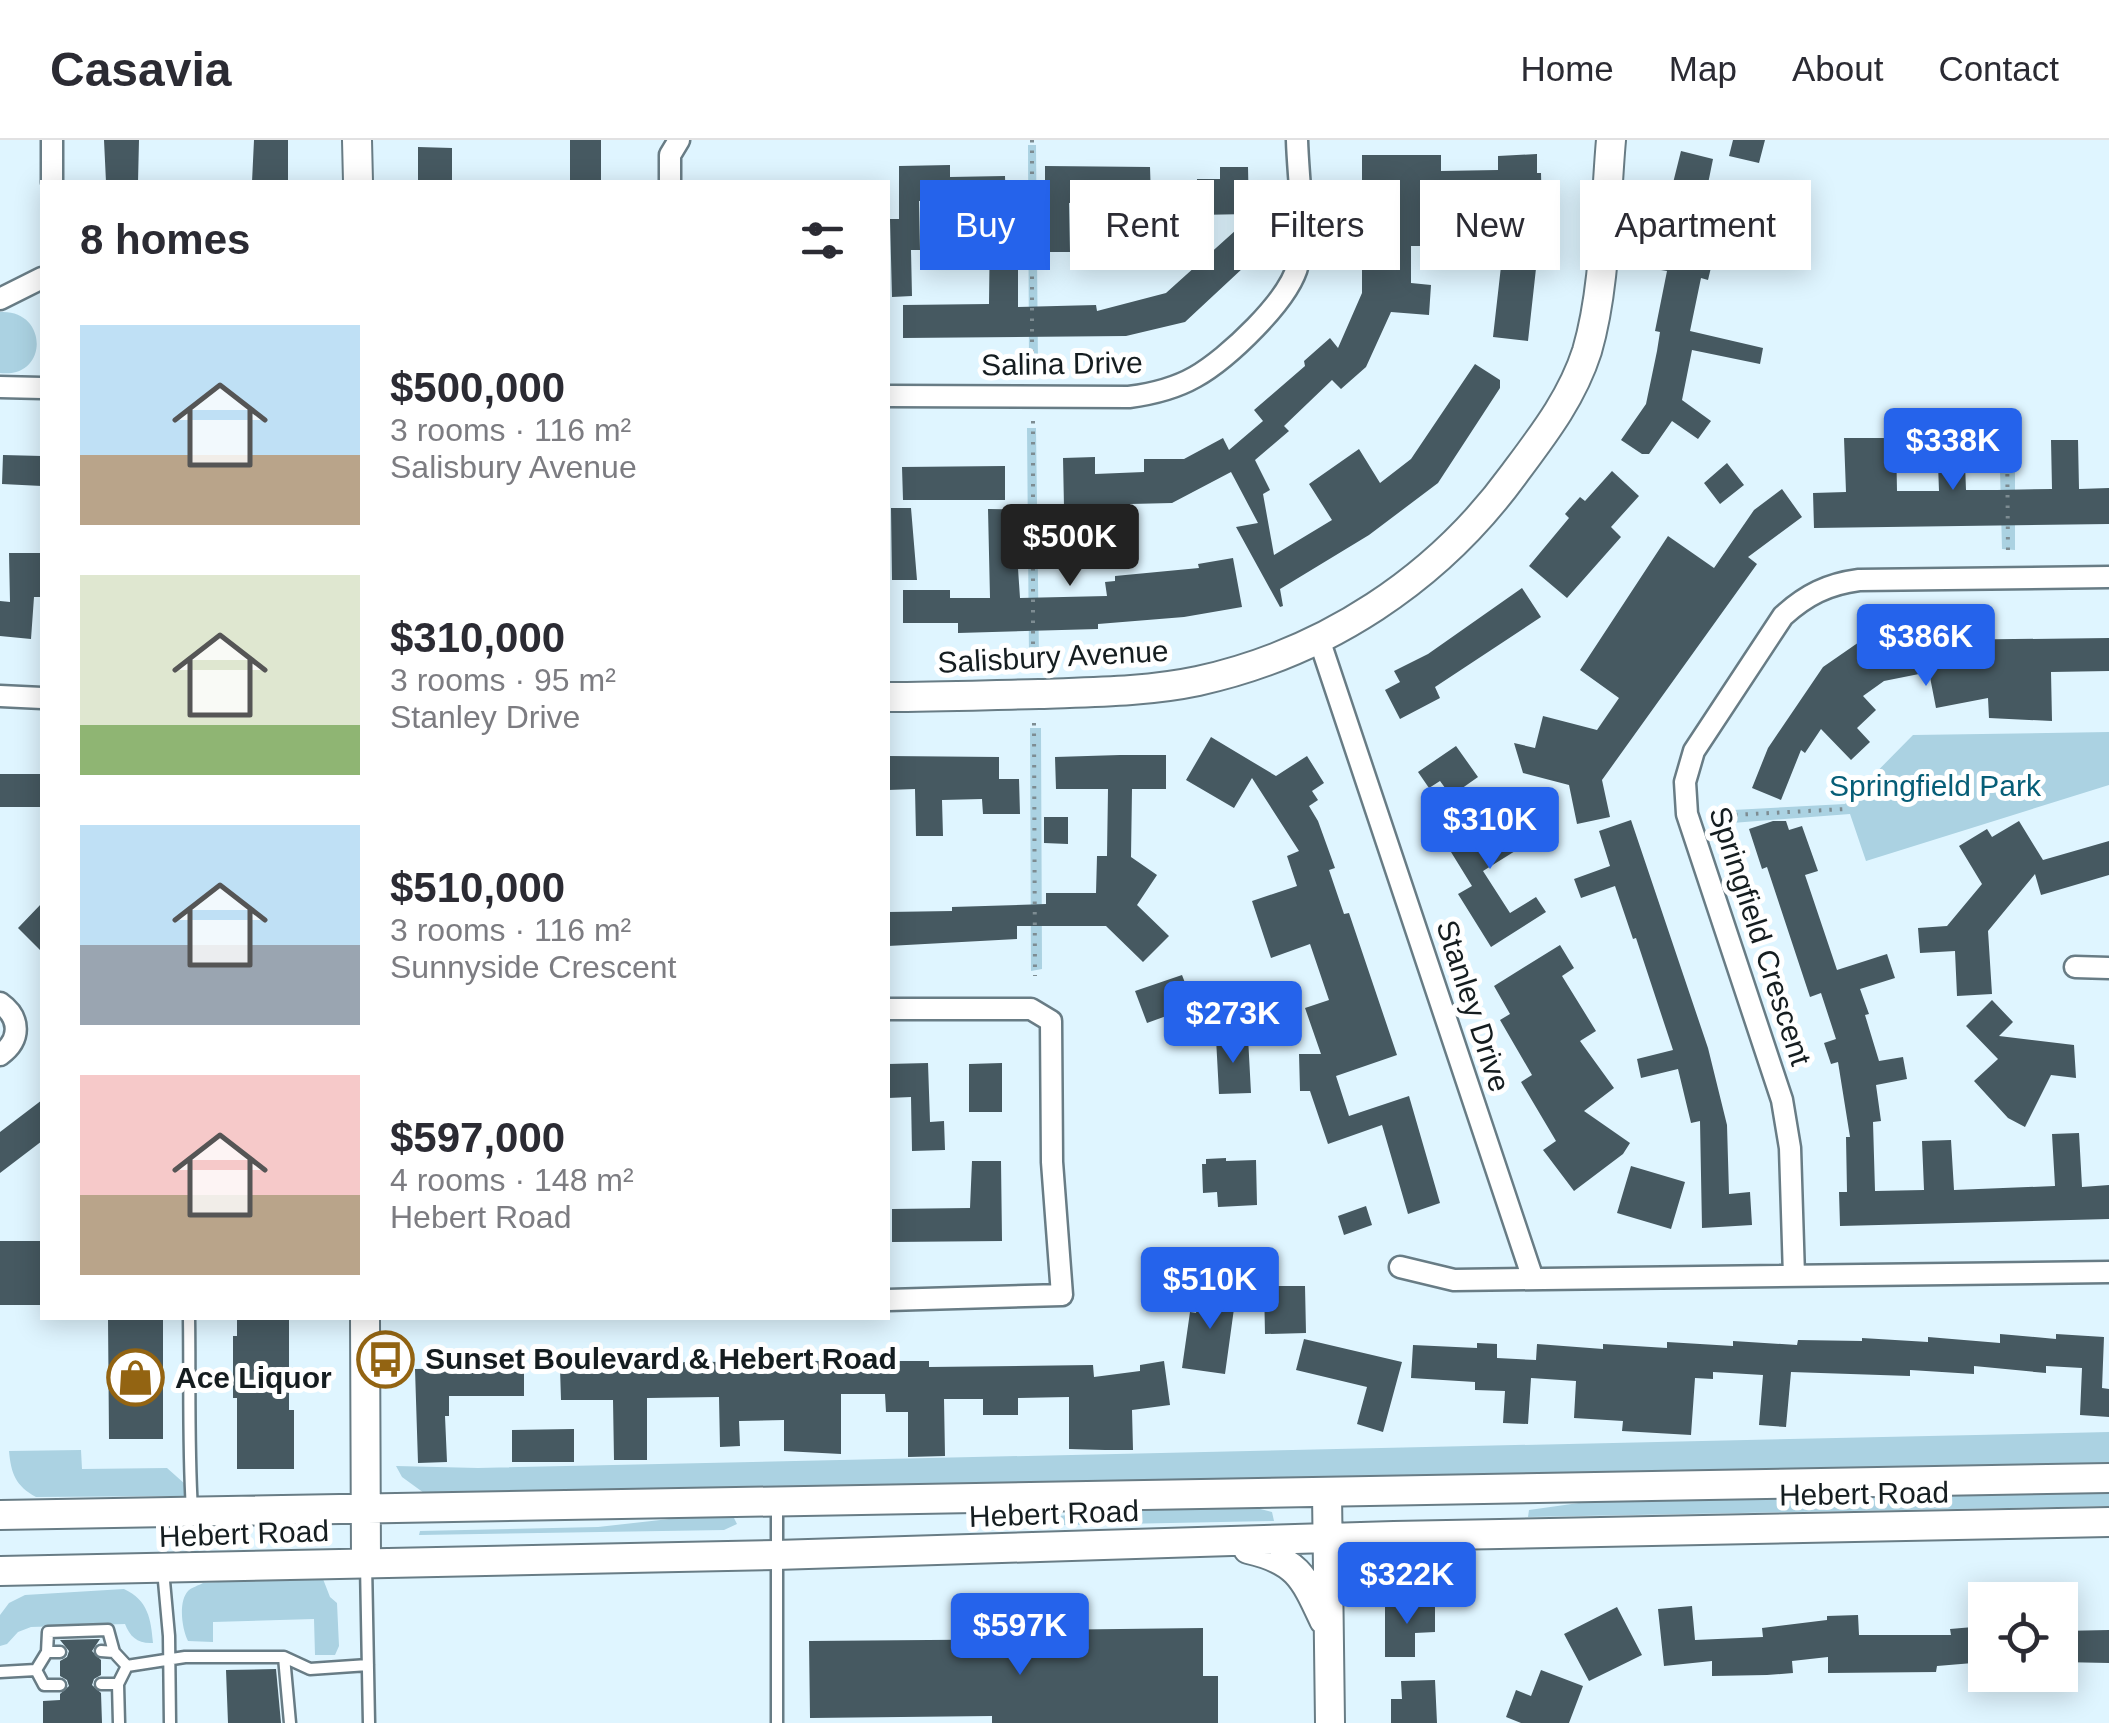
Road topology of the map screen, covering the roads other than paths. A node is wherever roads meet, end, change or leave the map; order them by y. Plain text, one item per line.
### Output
1 (52, 140) edge
2 (358, 140) edge
3 (680, 140) edge
4 (1297, 140) edge
5 (1611, 140) edge
6 (52, 180) edge
7 (358, 180) edge
8 (670, 180) edge
9 (40, 279) edge
10 (0, 298) edge
11 (0, 387) edge
12 (40, 388) edge
13 (890, 396) edge
14 (2109, 577) edge
15 (1319, 639) junction
16 (0, 696) edge
17 (890, 697) edge
18 (40, 698) edge
19 (2076, 967) dead end
20 (2109, 968) edge
21 (0, 1003) edge
22 (890, 1008) edge
23 (0, 1055) edge
24 (1400, 1267) dead end
25 (2109, 1272) edge
26 (1794, 1276) junction
27 (1533, 1279) junction
28 (890, 1300) edge
29 (189, 1320) edge
30 (365, 1320) edge
31 (2109, 1478) edge
32 (1327, 1494) junction
33 (777, 1502) junction
34 (366, 1507) junction
35 (192, 1512) junction
36 (0, 1515) edge
37 (2109, 1522) edge
38 (1328, 1538) junction
39 (1212, 1542) junction
40 (776, 1555) junction
41 (366, 1563) junction
42 (162, 1569) junction
43 (0, 1571) edge
44 (1329, 1630) junction
45 (100, 1652) dead end
46 (114, 1652) junction
47 (284, 1657) junction
48 (169, 1658) junction
49 (127, 1666) junction
50 (368, 1666) junction
51 (36, 1670) junction
52 (0, 1672) edge
53 (101, 1684) dead end
54 (118, 1684) junction
55 (60, 1685) dead end
56 (119, 1723) edge
57 (170, 1723) edge
58 (290, 1723) edge
59 (369, 1723) edge
60 (777, 1723) edge
61 (1330, 1723) edge

1 - 6 street
2 - 7 main road
3 - 8 street
4 - 13 street, Salina Drive
5 - 15 main road, Salisbury Avenue
9 - 10 street
11 - 12 street
14 - 26 street, Springfield Crescent
15 - 17 main road, Salisbury Avenue
15 - 27 street, Stanley Drive
16 - 18 street
19 - 20 street
21 - 23 street
22 - 28 street
24 - 27 street
25 - 26 street
26 - 27 street
29 - 35 lane
30 - 34 main road
31 - 32 main road, Hebert Road
32 - 33 main road, Hebert Road
32 - 38 main road
33 - 34 main road, Hebert Road
33 - 40 lane
34 - 35 main road, Hebert Road
34 - 41 main road
35 - 36 main road, Hebert Road
37 - 38 main road, Hebert Road
38 - 39 main road, Hebert Road
38 - 44 main road
39 - 40 main road, Hebert Road
39 - 44 main road
40 - 41 main road, Hebert Road
40 - 60 lane
41 - 42 main road, Hebert Road
41 - 50 lane
42 - 43 main road, Hebert Road
42 - 48 lane
44 - 61 main road
45 - 46 lane
46 - 49 lane
46 - 51 lane
47 - 48 lane
47 - 50 lane
47 - 58 lane
48 - 49 lane
48 - 57 lane
49 - 54 lane
50 - 59 lane
51 - 52 lane
51 - 55 lane
53 - 54 lane
54 - 56 lane

